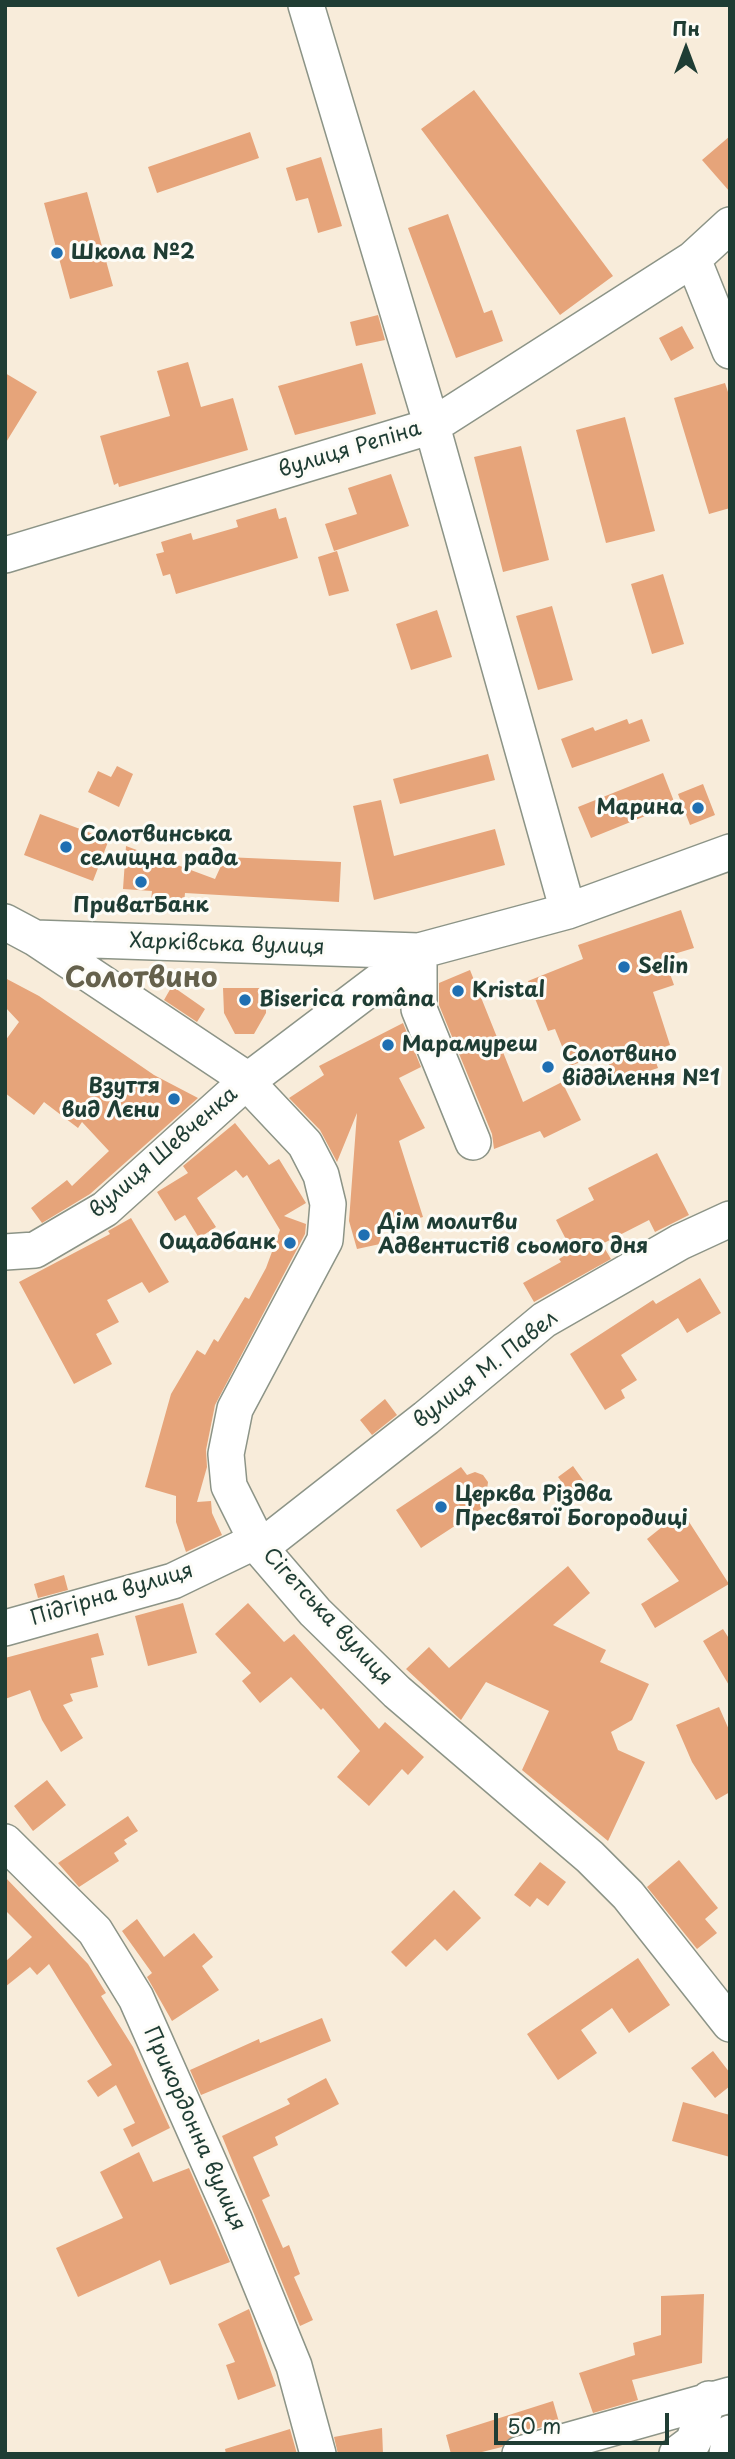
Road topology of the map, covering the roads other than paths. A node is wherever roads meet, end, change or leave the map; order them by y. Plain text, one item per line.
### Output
1 (306, 5) edge
2 (730, 225) edge
3 (693, 259) junction
4 (730, 351) edge
5 (432, 426) junction
6 (5, 555) edge
7 (730, 852) edge
8 (568, 911) junction
9 (20, 930) edge
10 (419, 951) junction
11 (246, 1082) junction
12 (473, 1142) dead end
13 (730, 1219) edge
14 (5, 1252) edge
15 (258, 1545) junction
16 (5, 1628) edge
17 (5, 1842) edge
18 (730, 2024) edge
19 (719, 2397) edge
20 (730, 2434) edge
21 (318, 2454) edge
22 (520, 2454) edge
23 (677, 2454) edge
24 (727, 2454) edge

1 - 5 street
2 - 3 street, вулиця Репіна
3 - 4 street
3 - 5 street, вулиця Репіна
5 - 6 street, вулиця Репіна
5 - 8 street
7 - 8 street, Харківська вулиця
8 - 10 street, Харківська вулиця
9 - 10 street, Харківська вулиця
9 - 11 street, Сігетська вулиця
10 - 11 street, Харківська вулиця
10 - 12 street
11 - 14 street, вулиця Шевченка
11 - 15 street, Сігетська вулиця
13 - 15 street, вулиця М. Павел
15 - 16 street, Підгірна вулиця
15 - 18 street, Сігетська вулиця
17 - 21 street, Прикордонна вулиця
19 - 22 street
19 - 23 street
20 - 24 street

